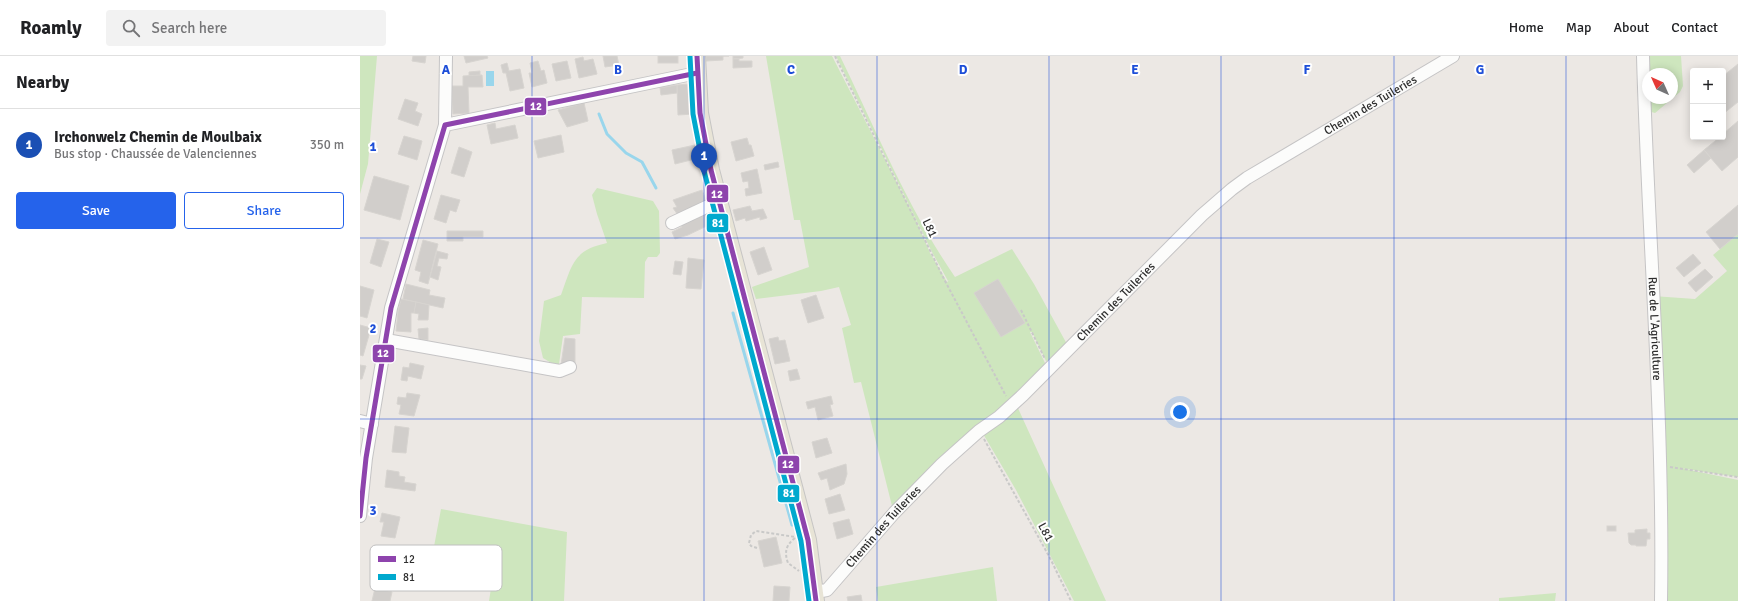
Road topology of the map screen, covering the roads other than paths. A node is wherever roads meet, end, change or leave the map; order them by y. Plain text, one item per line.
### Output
1 (446, 56) edge
2 (697, 56) edge
3 (1453, 56) edge
4 (1643, 56) edge
5 (697, 73) junction
6 (445, 125) junction
7 (719, 201) junction
8 (672, 223) dead end
9 (386, 340) junction
10 (570, 367) dead end
11 (366, 422) edge
12 (360, 516) edge
13 (815, 591) edge
14 (1661, 601) edge

1 - 6 street
2 - 5 main road
3 - 13 street, Chemin des Tuileries
4 - 14 street, Rue de L'Agriculture
5 - 6 street
5 - 7 main road
6 - 9 street
7 - 8 street
7 - 13 main road
9 - 10 street
9 - 11 street
11 - 12 street

